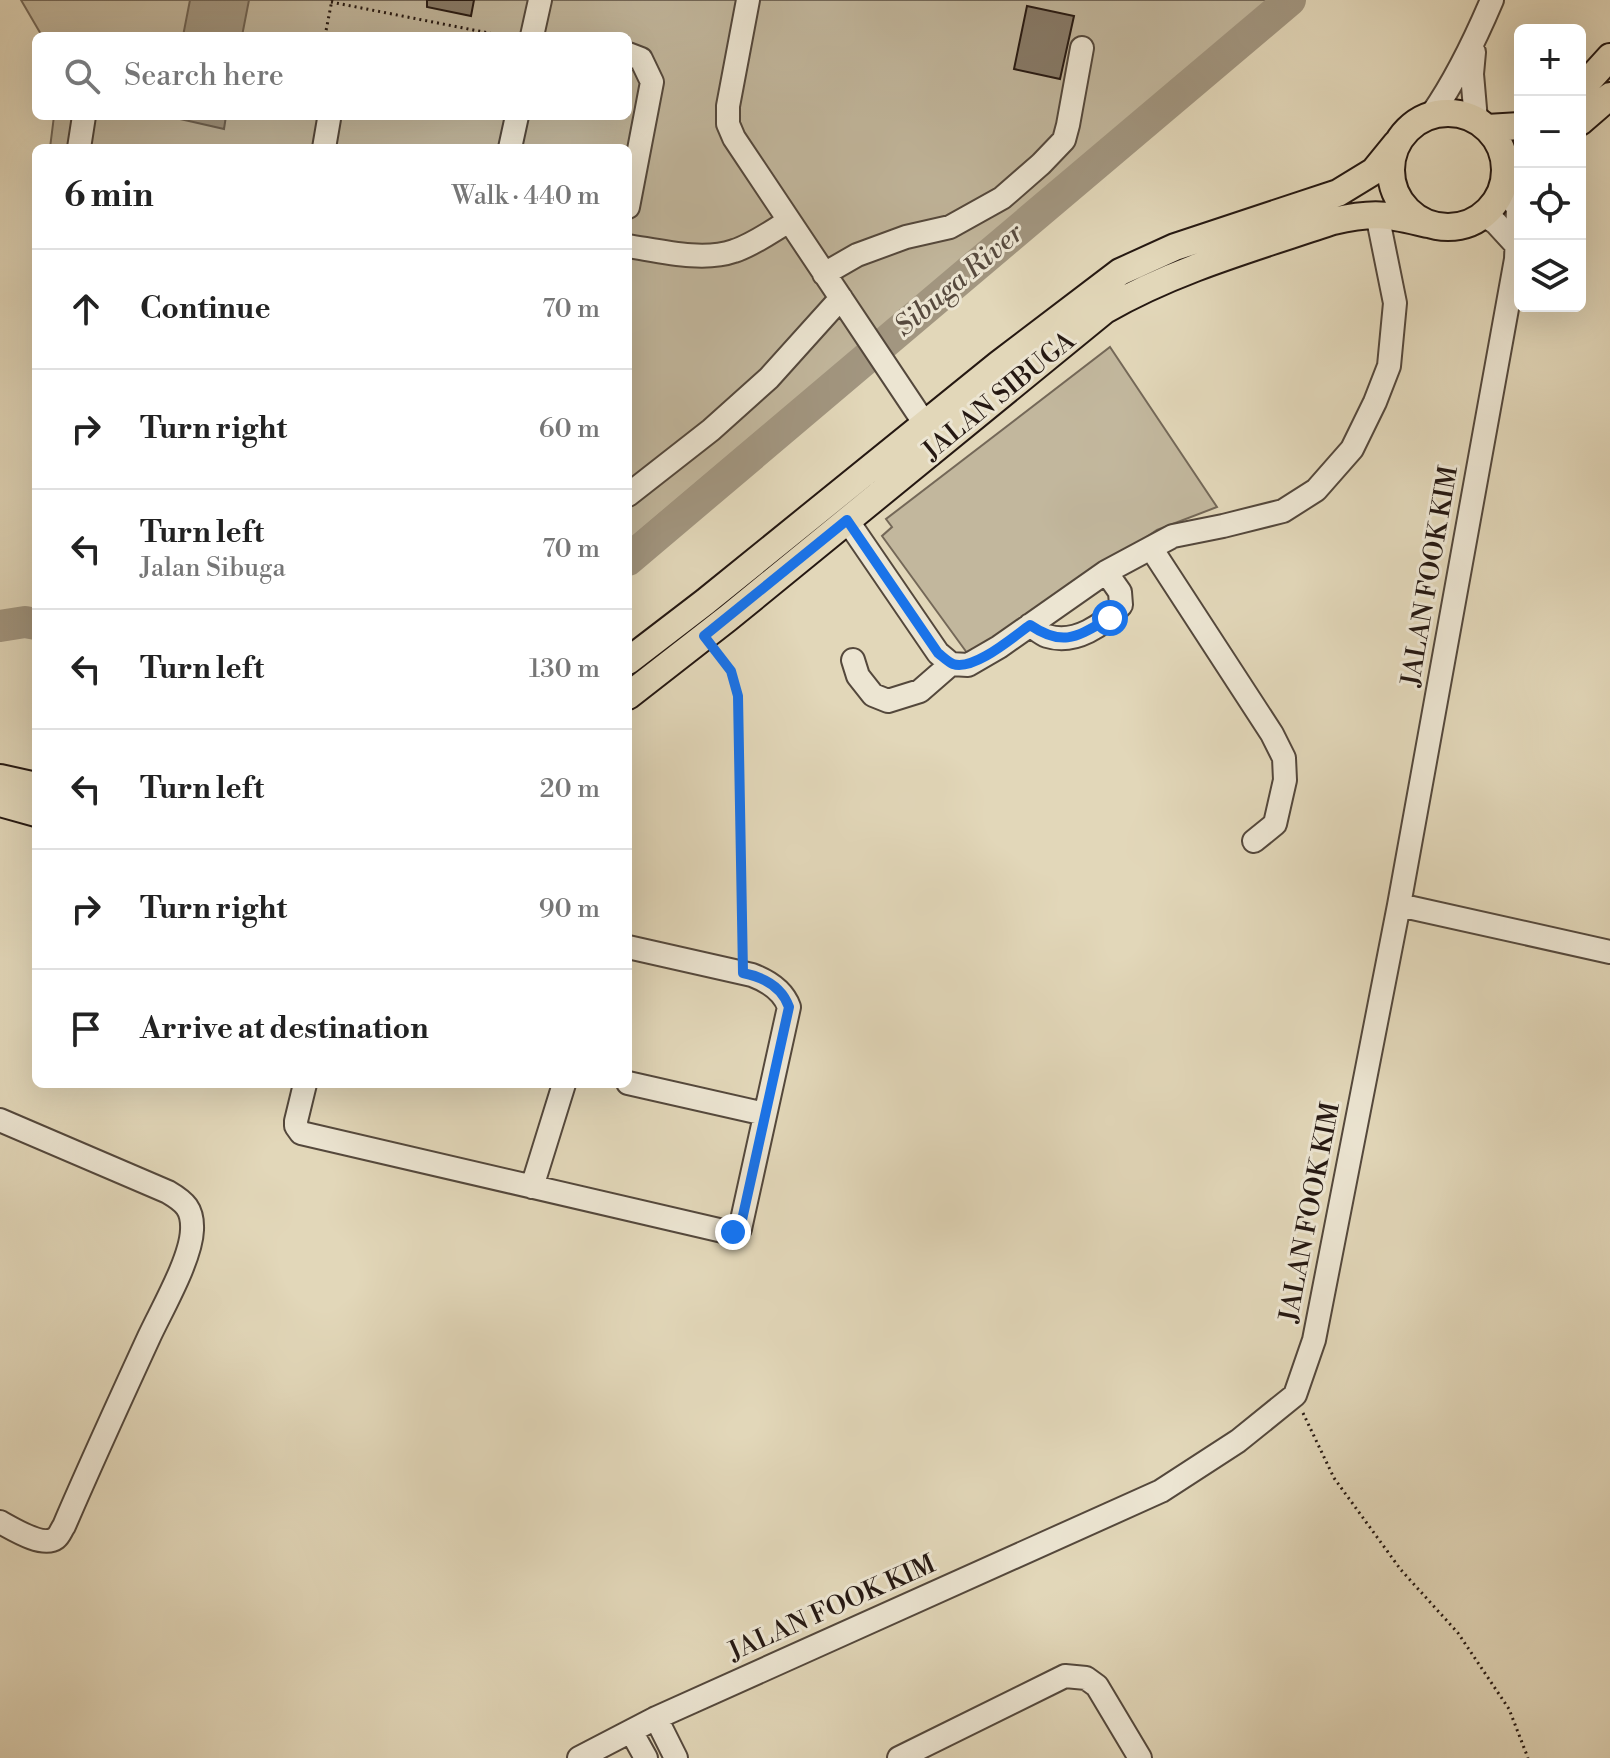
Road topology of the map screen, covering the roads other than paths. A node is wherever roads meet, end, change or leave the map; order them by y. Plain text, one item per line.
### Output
1 (540, 0) edge
2 (748, 0) edge
3 (1492, 0) edge
4 (540, 32) edge
5 (1476, 39) junction
6 (1082, 48) dead end
7 (632, 56) edge
8 (1610, 57) edge
9 (1586, 83) edge
10 (1610, 96) edge
11 (1432, 114) junction
12 (1586, 117) edge
13 (83, 120) edge
14 (329, 120) edge
15 (516, 120) edge
16 (1482, 124) junction
17 (1514, 126) edge
18 (80, 144) edge
19 (325, 144) edge
20 (511, 144) edge
21 (1396, 144) junction
22 (1510, 176) edge
23 (632, 186) edge
24 (1377, 214) junction
25 (1484, 215) junction
26 (789, 221) junction
27 (1427, 224) junction
28 (1518, 240) edge
29 (1514, 243) edge
30 (632, 247) edge
31 (1514, 269) edge
32 (824, 274) junction
33 (841, 298) junction
34 (925, 424) junction
35 (632, 492) edge
36 (847, 520) junction
37 (1151, 548) junction
38 (1106, 572) junction
39 (1030, 625) junction
40 (632, 658) edge
41 (853, 660) dead end
42 (951, 664) junction
43 (632, 693) edge
44 (0, 778) edge
45 (32, 785) edge
46 (0, 803) edge
47 (32, 812) edge
48 (1254, 841) dead end
49 (1399, 905) junction
50 (632, 948) edge
51 (1610, 952) edge
52 (632, 1084) edge
53 (304, 1088) edge
54 (563, 1088) edge
55 (765, 1114) junction
56 (0, 1120) edge
57 (532, 1187) junction
58 (0, 1522) edge
59 (656, 1718) junction
60 (631, 1731) junction
61 (579, 1758) edge
62 (646, 1758) edge
63 (676, 1758) edge
64 (899, 1758) edge
65 (1140, 1758) edge

1 - 4 street
2 - 26 street
3 - 5 street
5 - 11 street
5 - 16 street
6 - 32 street
7 - 23 street
8 - 9 main road
10 - 12 main road
11 - 16 main road
11 - 21 main road
13 - 18 street
14 - 19 street
15 - 20 street
16 - 17 main road
16 - 22 main road
21 - 27 main road
21 - 34 main road, JALAN SIBUGA
22 - 25 main road
22 - 28 street, JALAN FOOK KIM
24 - 27 main road, JALAN SIBUGA
24 - 36 main road, JALAN SIBUGA
24 - 37 street
25 - 27 main road
25 - 29 street
26 - 30 street
26 - 32 street
31 - 49 street, JALAN FOOK KIM
32 - 33 street
33 - 34 street
33 - 35 street
34 - 40 main road, JALAN SIBUGA
36 - 42 street
36 - 43 main road, JALAN SIBUGA
37 - 38 street
37 - 48 street
38 - 39 street
38 - 39 street
39 - 42 street
41 - 42 street
44 - 45 main road
46 - 47 main road
49 - 51 street
49 - 59 street, JALAN FOOK KIM
50 - 55 street
52 - 55 street
53 - 57 street
54 - 57 street
55 - 57 street
56 - 58 street
59 - 60 street, JALAN FOOK KIM
59 - 63 street
60 - 61 street, JALAN FOOK KIM
60 - 62 street
64 - 65 street

